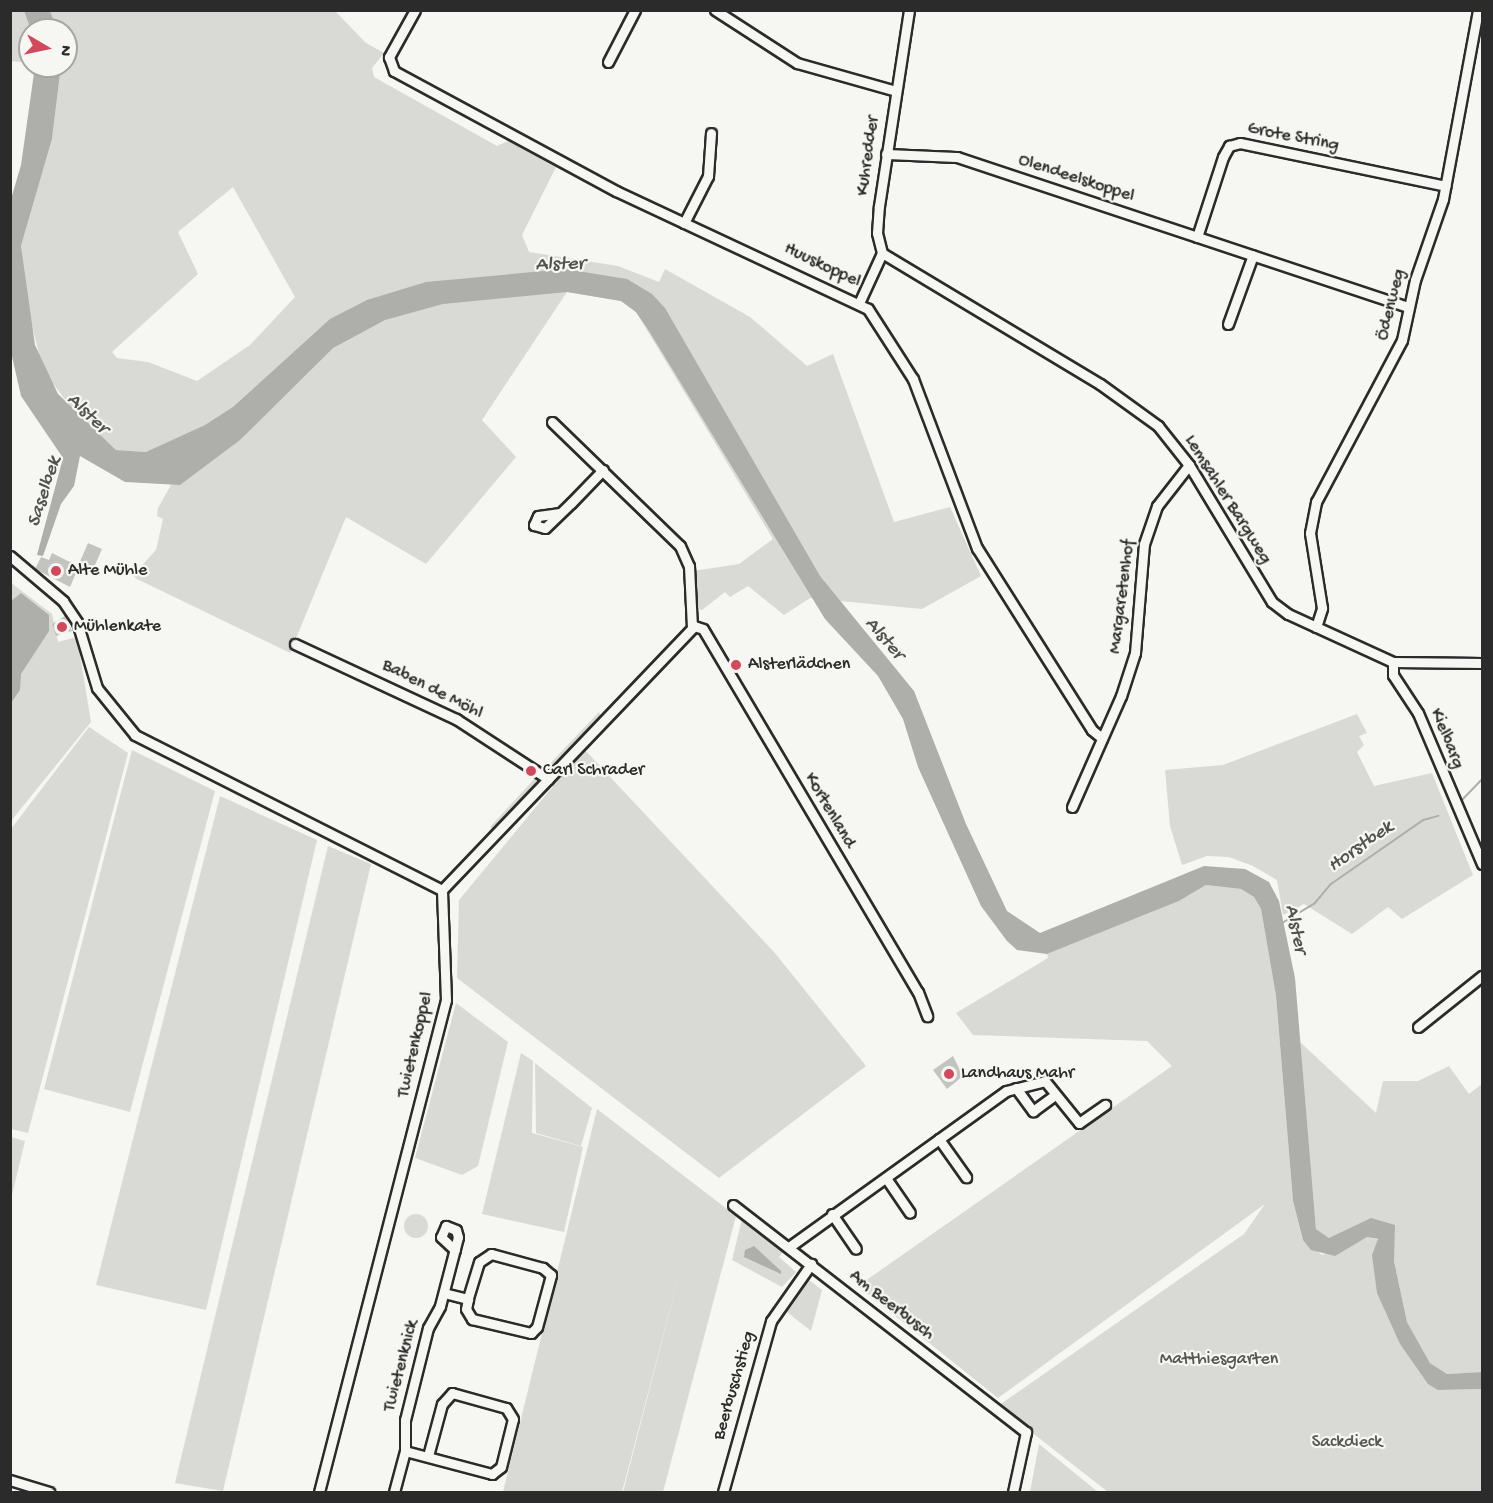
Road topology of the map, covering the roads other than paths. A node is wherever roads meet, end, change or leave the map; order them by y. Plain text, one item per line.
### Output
1 (415, 10) edge
2 (635, 10) edge
3 (714, 10) edge
4 (909, 10) edge
5 (1478, 10) edge
6 (608, 62) dead end
7 (896, 92) junction
8 (711, 133) dead end
9 (886, 154) junction
10 (1446, 186) junction
11 (684, 223) junction
12 (1197, 237) junction
13 (882, 253) junction
14 (1253, 255) junction
15 (860, 301) junction
16 (1409, 307) junction
17 (1228, 324) dead end
18 (552, 423) dead end
19 (1189, 465) junction
20 (603, 470) junction
21 (560, 513) dead end
22 (10, 556) edge
23 (694, 626) junction
24 (1316, 627) junction
25 (295, 644) dead end
26 (1393, 662) junction
27 (1482, 663) edge
28 (1102, 738) junction
29 (548, 779) junction
30 (1072, 807) dead end
31 (1482, 864) edge
32 (442, 890) junction
33 (1482, 976) edge
34 (927, 1016) dead end
35 (1418, 1027) dead end
36 (1016, 1088) junction
37 (1054, 1096) junction
38 (1106, 1105) dead end
39 (939, 1139) junction
40 (966, 1177) dead end
41 (886, 1178) junction
42 (733, 1205) dead end
43 (910, 1213) dead end
44 (832, 1215) junction
45 (789, 1247) junction
46 (856, 1249) dead end
47 (455, 1250) dead end
48 (811, 1264) junction
49 (444, 1293) junction
50 (468, 1299) junction
51 (405, 1451) junction
52 (428, 1456) junction
53 (10, 1480) edge
54 (49, 1492) edge
55 (319, 1492) edge
56 (394, 1492) edge
57 (723, 1492) edge
58 (1014, 1492) edge

1 - 11 street, Huuskoppel
2 - 6 street
3 - 7 street
4 - 7 street, Kuhredder
5 - 10 street, Ödenweg
7 - 9 street, Kuhredder
8 - 11 street
9 - 12 street, Olendeelskoppel
9 - 13 street, Kuhredder
10 - 12 street, Grote String
10 - 16 street, Ödenweg
11 - 15 street, Huuskoppel
12 - 14 street, Olendeelskoppel
13 - 15 street
13 - 19 street, Lemsahler Bargweg
14 - 16 street, Olendeelskoppel
14 - 17 street
15 - 28 street, Huuskoppel
16 - 24 street, Ödenweg
18 - 20 street, Kortenland
19 - 24 street, Lemsahler Bargweg
19 - 28 street, Margaretenhof
20 - 21 street
20 - 23 street, Kortenland
22 - 32 street
23 - 29 street
23 - 34 street, Kortenland
24 - 26 street, Lemsahler Bargweg
25 - 29 street, Baben de Möhl
26 - 27 street
26 - 31 street, Kielbarg
28 - 30 street, Margaretenhof
29 - 32 street
32 - 55 street, Twietenkoppel
33 - 35 street
36 - 37 street
36 - 37 street
36 - 39 street
37 - 38 street
39 - 40 street
39 - 41 street
41 - 43 street
41 - 44 street
42 - 45 street, Am Beerbusch
44 - 45 street
44 - 46 street
45 - 48 street, Am Beerbusch
47 - 49 street, Twietenknick
48 - 57 street, Beerbuschstieg
48 - 58 street, Am Beerbusch
49 - 50 street
49 - 51 street, Twietenknick
50 - 50 street
51 - 52 street
51 - 56 street, Twietenknick
52 - 52 street
53 - 54 street

